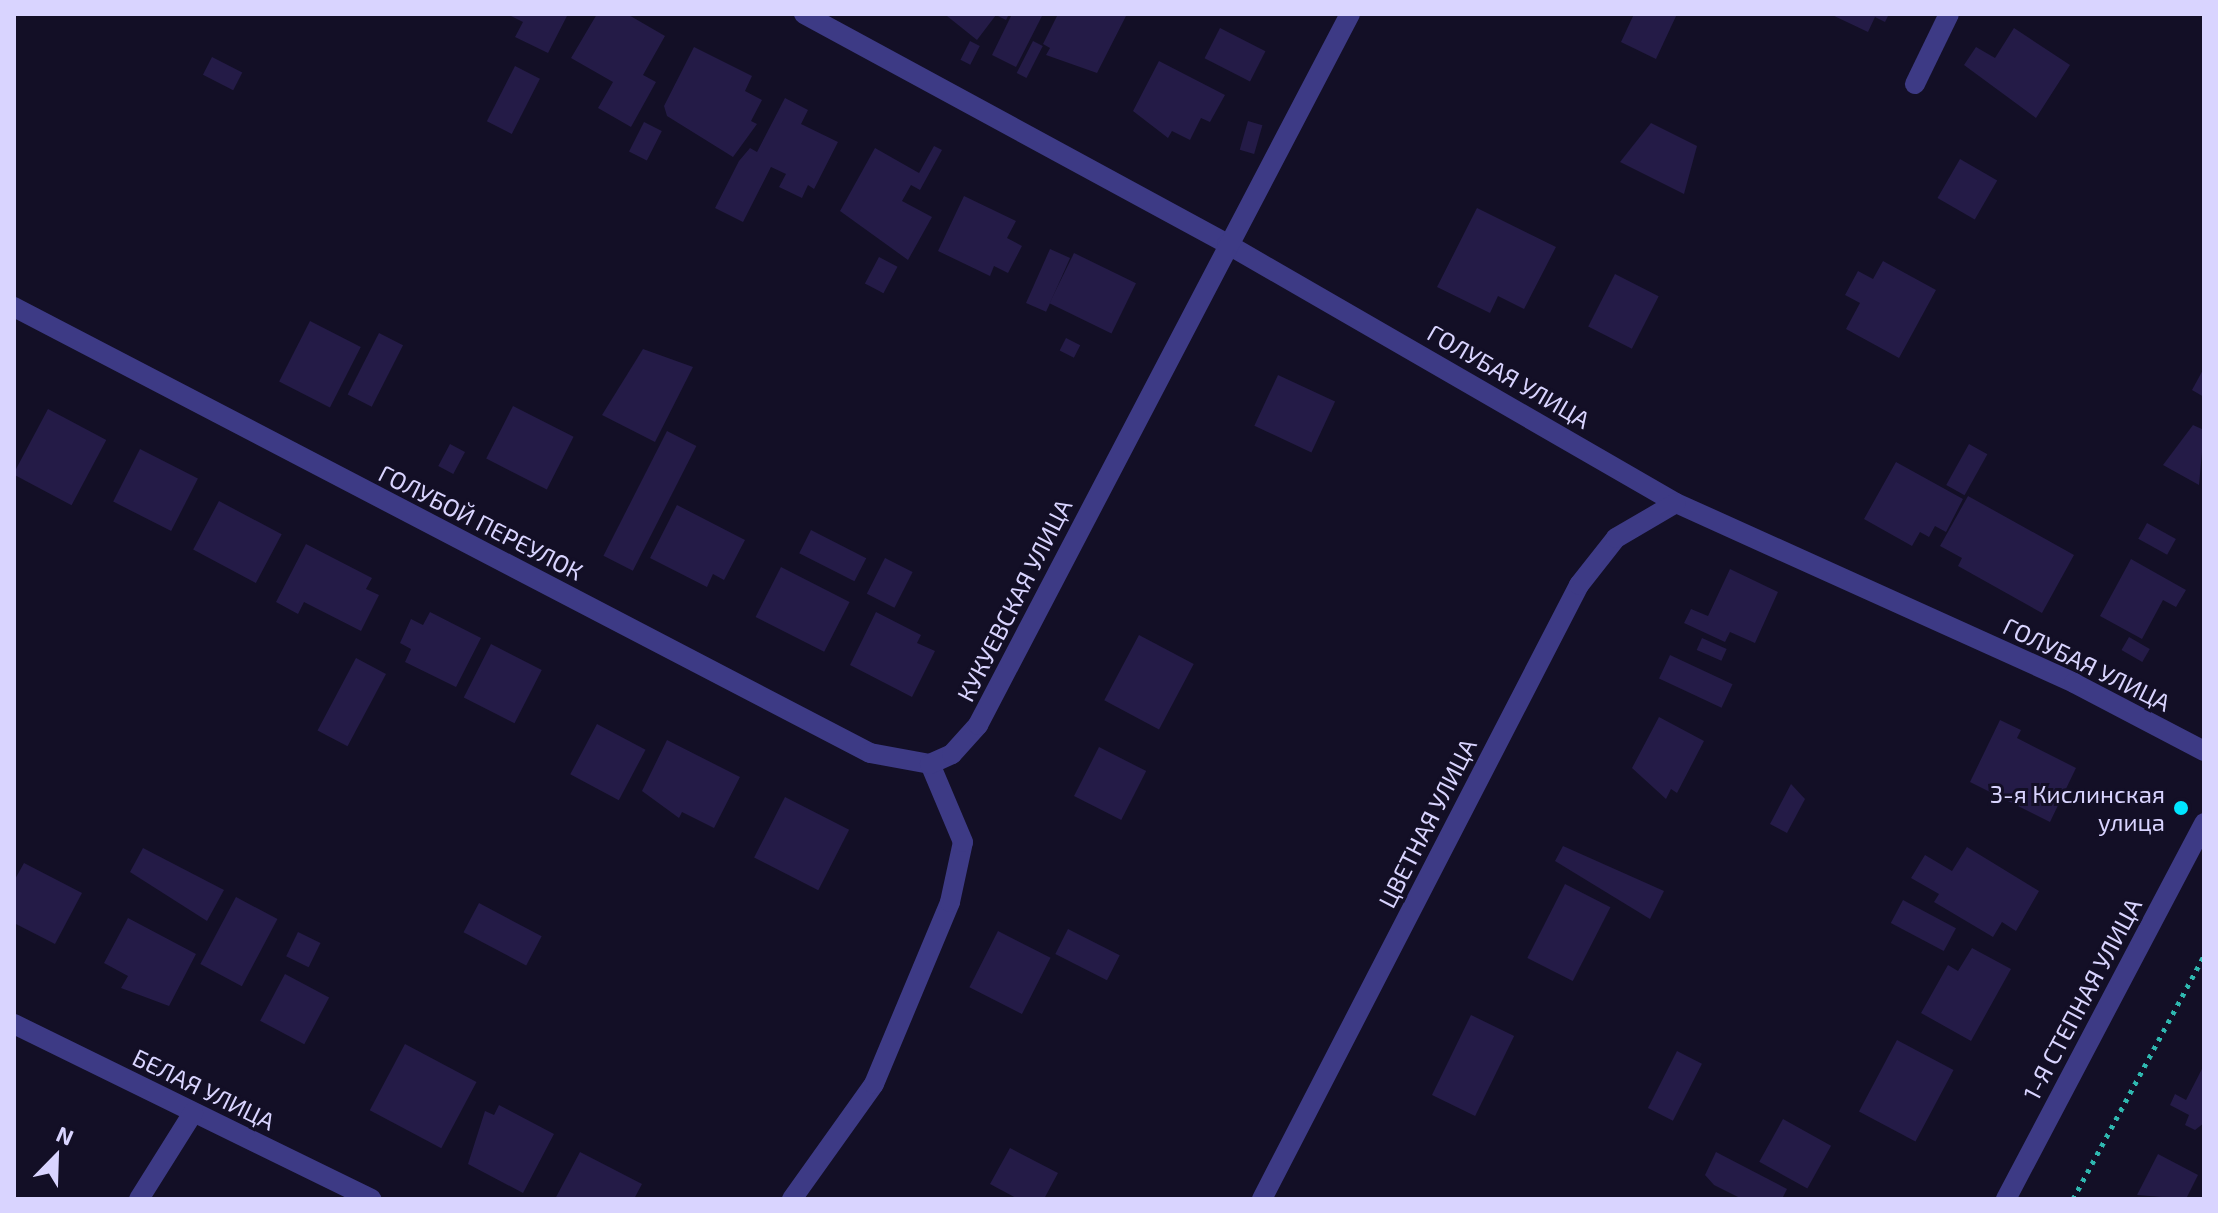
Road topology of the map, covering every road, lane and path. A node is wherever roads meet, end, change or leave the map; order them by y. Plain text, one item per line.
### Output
1 (804, 14) edge
2 (1350, 14) edge
3 (1949, 14) edge
4 (1915, 84) dead end
5 (1227, 244) junction
6 (14, 307) edge
7 (1676, 503) junction
8 (2204, 751) edge
9 (930, 764) junction
10 (2204, 823) edge
11 (2204, 956) edge
12 (14, 1024) edge
13 (193, 1113) junction
14 (139, 1199) edge
15 (372, 1199) edge
16 (792, 1199) edge
17 (1262, 1199) edge
18 (2006, 1199) edge
19 (2073, 1199) edge

1 - 5 street, ГОЛУБАЯ УЛИЦА
2 - 5 street, КУКУЕВСКАЯ УЛИЦА
3 - 4 street
5 - 7 street, ГОЛУБАЯ УЛИЦА
5 - 9 street, КУКУЕВСКАЯ УЛИЦА
6 - 9 street, ГОЛУБОЙ ПЕРЕУЛОК
7 - 8 street, ГОЛУБАЯ УЛИЦА
7 - 17 street, ЦВЕТНАЯ УЛИЦА
9 - 16 street
10 - 18 street, 1-Я СТЕПНАЯ УЛИЦА
11 - 19 path
12 - 13 street, БЕЛАЯ УЛИЦА
13 - 14 street
13 - 15 street, БЕЛАЯ УЛИЦА

